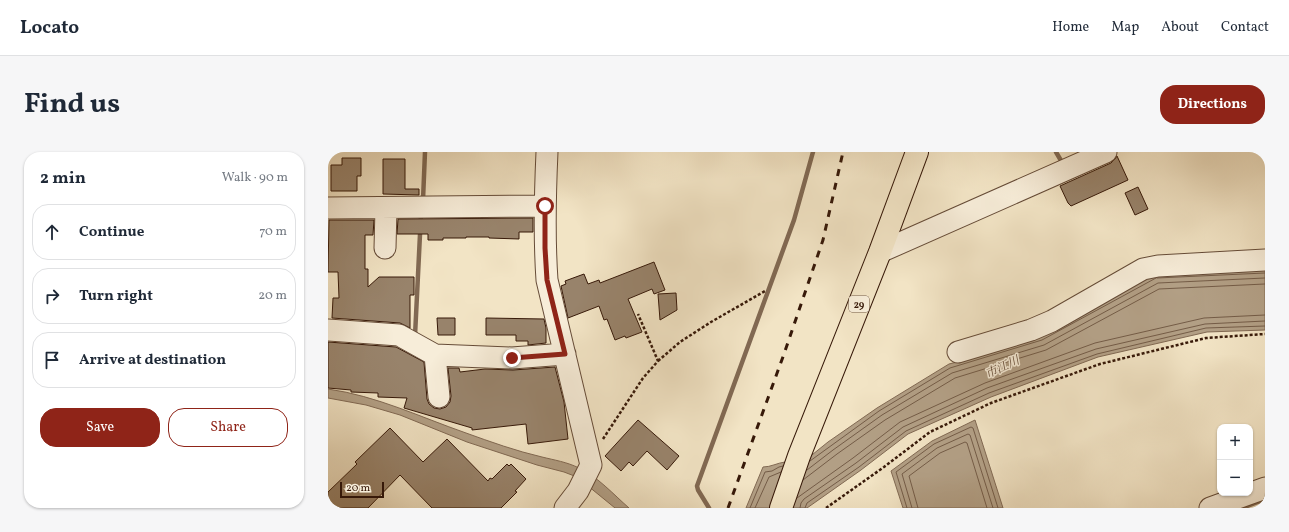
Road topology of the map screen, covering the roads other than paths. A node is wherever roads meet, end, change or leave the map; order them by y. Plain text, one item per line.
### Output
1 (547, 152) edge
2 (917, 152) edge
3 (1106, 152) edge
4 (545, 206) junction
5 (328, 208) edge
6 (386, 208) junction
7 (385, 248) dead end
8 (880, 252) junction
9 (1265, 260) edge
10 (328, 330) edge
11 (958, 352) dead end
12 (565, 354) junction
13 (435, 355) junction
14 (439, 397) dead end
15 (1265, 488) edge
16 (566, 508) edge
17 (781, 508) edge
18 (1210, 508) edge

1 - 4 street
2 - 8 main road, 29
3 - 8 street
4 - 6 street
4 - 12 street
5 - 6 street
6 - 7 street
8 - 17 main road, 29
9 - 11 street
10 - 13 street
12 - 13 street
12 - 16 street
13 - 14 street
15 - 18 street

